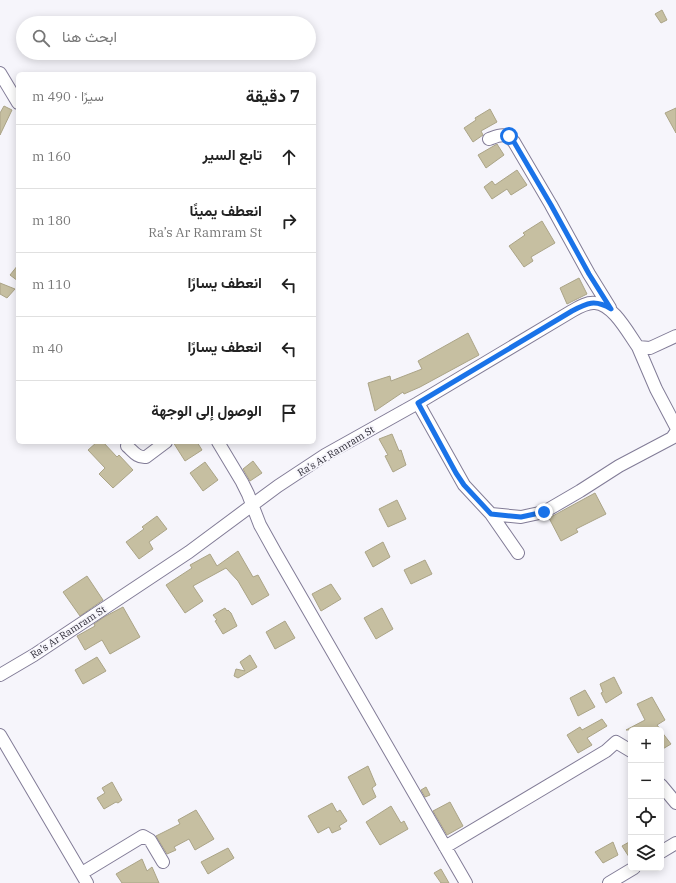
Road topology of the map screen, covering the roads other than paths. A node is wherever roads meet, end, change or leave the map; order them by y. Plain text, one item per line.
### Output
1 (1, 79) edge
2 (16, 100) edge
3 (490, 139) dead end
4 (611, 309) junction
5 (676, 336) edge
6 (638, 347) junction
7 (418, 403) junction
8 (676, 427) edge
9 (676, 432) edge
10 (163, 444) edge
11 (219, 444) edge
12 (127, 446) dead end
13 (252, 505) junction
14 (491, 514) junction
15 (518, 552) dead end
16 (0, 675) edge
17 (0, 735) edge
18 (628, 749) edge
19 (664, 789) edge
20 (676, 803) edge
21 (676, 843) edge
22 (445, 846) junction
23 (664, 850) edge
24 (163, 862) dead end
25 (629, 871) edge
26 (85, 878) edge
27 (466, 883) edge
28 (609, 883) edge

1 - 2 street
3 - 4 street
4 - 6 street
4 - 7 street, Ra’s Ar Ramram St
5 - 6 street
6 - 8 street
7 - 13 street, Ra’s Ar Ramram St
7 - 14 street
9 - 14 street
10 - 12 street
11 - 13 street
13 - 16 street, Ra’s Ar Ramram St
13 - 22 street
14 - 15 street
17 - 26 street
18 - 22 street
19 - 20 street
21 - 23 street
22 - 27 street
24 - 26 street
25 - 28 street

